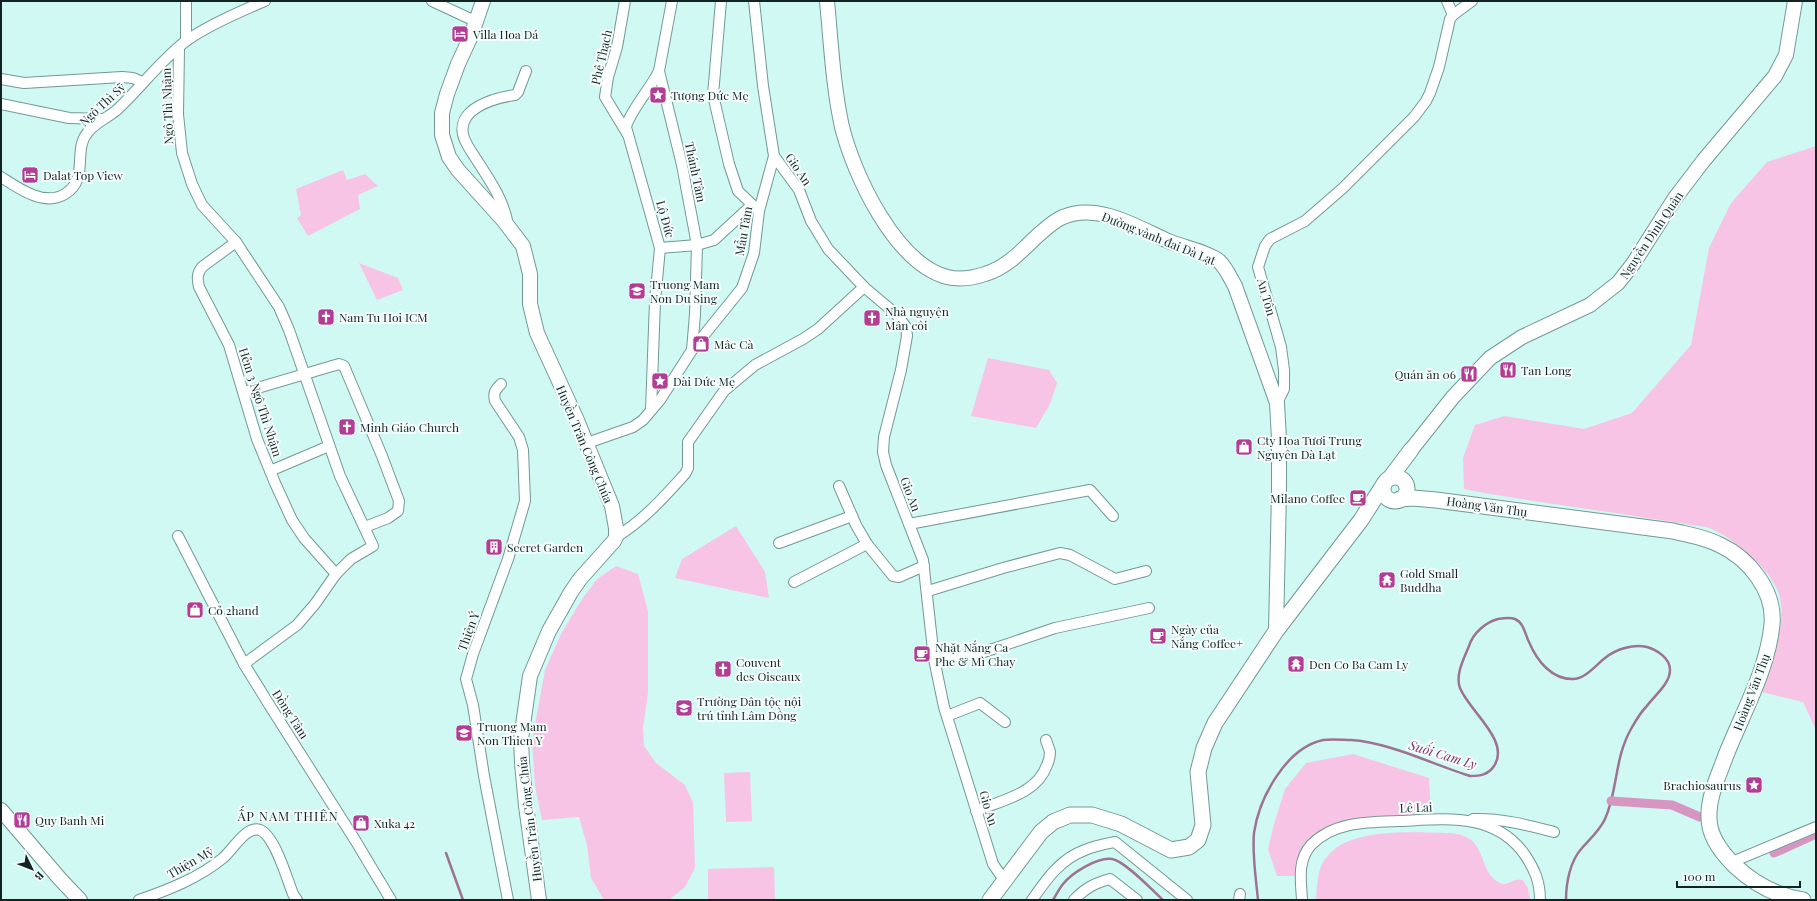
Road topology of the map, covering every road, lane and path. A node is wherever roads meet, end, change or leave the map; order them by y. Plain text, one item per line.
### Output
1 (186, 1) edge
2 (265, 1) edge
3 (432, 1) edge
4 (483, 1) edge
5 (625, 1) edge
6 (672, 1) edge
7 (721, 1) edge
8 (754, 1) edge
9 (827, 1) edge
10 (1447, 1) edge
11 (1472, 1) edge
12 (1792, 2) edge
13 (1453, 15) junction
14 (477, 22) junction
15 (182, 44) junction
16 (526, 71) dead end
17 (660, 71) junction
18 (1, 79) edge
19 (142, 82) junction
20 (1, 104) edge
21 (102, 119) junction
22 (629, 137) junction
23 (774, 156) junction
24 (1, 177) edge
25 (755, 208) junction
26 (508, 226) junction
27 (236, 242) junction
28 (697, 245) junction
29 (660, 248) junction
30 (864, 287) junction
31 (692, 350) junction
32 (303, 373) junction
33 (502, 384) dead end
34 (244, 392) junction
35 (1277, 403) junction
36 (651, 410) junction
37 (587, 443) junction
38 (329, 446) junction
39 (1411, 450) junction
40 (270, 471) junction
41 (1387, 481) junction
42 (1406, 483) junction
43 (839, 486) dead end
44 (1397, 500) junction
45 (1436, 500) junction
46 (852, 516) junction
47 (1113, 516) dead end
48 (1361, 520) junction
49 (909, 524) junction
50 (365, 527) junction
51 (178, 536) dead end
52 (616, 537) junction
53 (779, 543) dead end
54 (867, 544) junction
55 (924, 566) junction
56 (1146, 571) dead end
57 (336, 574) junction
58 (794, 582) dead end
59 (928, 590) junction
60 (1149, 608) dead end
61 (1276, 631) junction
62 (934, 659) junction
63 (244, 664) junction
64 (947, 716) junction
65 (1005, 722) dead end
66 (1046, 740) dead end
67 (1, 810) edge
68 (976, 810) junction
69 (1465, 820) junction
70 (1120, 824) junction
71 (1816, 827) edge
72 (1554, 832) dead end
73 (1115, 842) junction
74 (1732, 862) junction
75 (1004, 880) junction
76 (80, 900) edge
77 (138, 900) edge
78 (297, 900) edge
79 (391, 900) edge
80 (508, 900) edge
81 (540, 900) edge
82 (990, 900) edge
83 (1032, 900) edge
84 (1074, 900) edge
85 (1137, 900) edge
86 (1187, 900) edge
87 (1302, 900) edge
88 (1540, 900) edge
89 (1803, 900) edge

1 - 15 street, Ngô Thì Nhậm
2 - 15 street, Ngô Thì Sỹ
3 - 14 street
4 - 14 street, Huyền Trân Công Chúa
5 - 22 street, Phê Thạch
6 - 17 street, Thánh Tâm
7 - 25 street
8 - 23 street, Mẫu Tâm
9 - 35 street, Đường vành đai Đà Lạt
10 - 13 street
11 - 13 street
12 - 39 street, Nguyễn Đình Quân
13 - 35 street, An Tôn
14 - 26 street, Huyền Trân Công Chúa
15 - 19 street, Ngô Thì Sỹ
15 - 27 street, Ngô Thì Nhậm
16 - 26 street
17 - 22 street, Lộ Đức
17 - 28 street, Thánh Tâm
18 - 19 street
19 - 21 street, Ngô Thì Sỹ
20 - 21 street
21 - 24 street, Ngô Thì Sỹ
22 - 29 street, Lộ Đức
23 - 25 street, Mẫu Tâm
23 - 30 street, Gio An
25 - 28 street
25 - 31 street, Mẫu Tâm
26 - 37 street, Huyền Trân Công Chúa
27 - 32 street, Ngô Thì Nhậm
27 - 34 street, Hẻm 3 Ngô Thì Nhậm
28 - 29 street
28 - 31 street, Thánh Tâm
29 - 36 street, Lộ Đức
30 - 49 street, Gio An
30 - 52 street
31 - 36 street, Mẫu Tâm
32 - 34 street
32 - 38 street, Ngô Thì Nhậm
32 - 50 street
33 - 80 street, Thiện Ý
34 - 40 street, Hẻm 3 Ngô Thì Nhậm
35 - 61 street, An Tôn
36 - 37 street, Mẫu Tâm
37 - 52 street, Huyền Trân Công Chúa
38 - 40 street
38 - 50 street, Ngô Thì Nhậm
39 - 41 main road, Hoàng Văn Thụ
39 - 42 main road
40 - 57 street, Hẻm 3 Ngô Thì Nhậm
41 - 42 main road
41 - 44 main road
41 - 48 main road, Hoàng Văn Thụ
42 - 44 main road
42 - 45 main road, Hoàng Văn Thụ
43 - 46 street
44 - 45 main road, Hoàng Văn Thụ
44 - 48 main road, Hoàng Văn Thụ
45 - 74 main road, Hoàng Văn Thụ
46 - 53 street
46 - 54 street
47 - 49 street
48 - 61 main road, Hoàng Văn Thụ
49 - 55 street, Gio An
50 - 57 street, Ngô Thì Nhậm
51 - 63 street, Đồng Tâm
52 - 81 street, Huyền Trân Công Chúa
54 - 55 street
54 - 58 street
55 - 59 street, Gio An
56 - 59 street
57 - 63 street
59 - 62 street, Gio An
60 - 62 street
61 - 70 main road, Hoàng Văn Thụ
62 - 64 street, Gio An
63 - 79 street, Đồng Tâm
64 - 65 street
64 - 68 street, Gio An
66 - 68 street
67 - 76 street
68 - 75 street, Gio An
69 - 72 street
69 - 87 street, Lê Lai
69 - 88 street, Lê Lai
70 - 73 street
70 - 75 main road, Hoàng Văn Thụ
71 - 74 street
73 - 83 street
73 - 86 street
74 - 89 main road, Hoàng Văn Thụ
75 - 82 main road, Hoàng Văn Thụ
77 - 78 street, Thiện Mỹ
84 - 85 street

